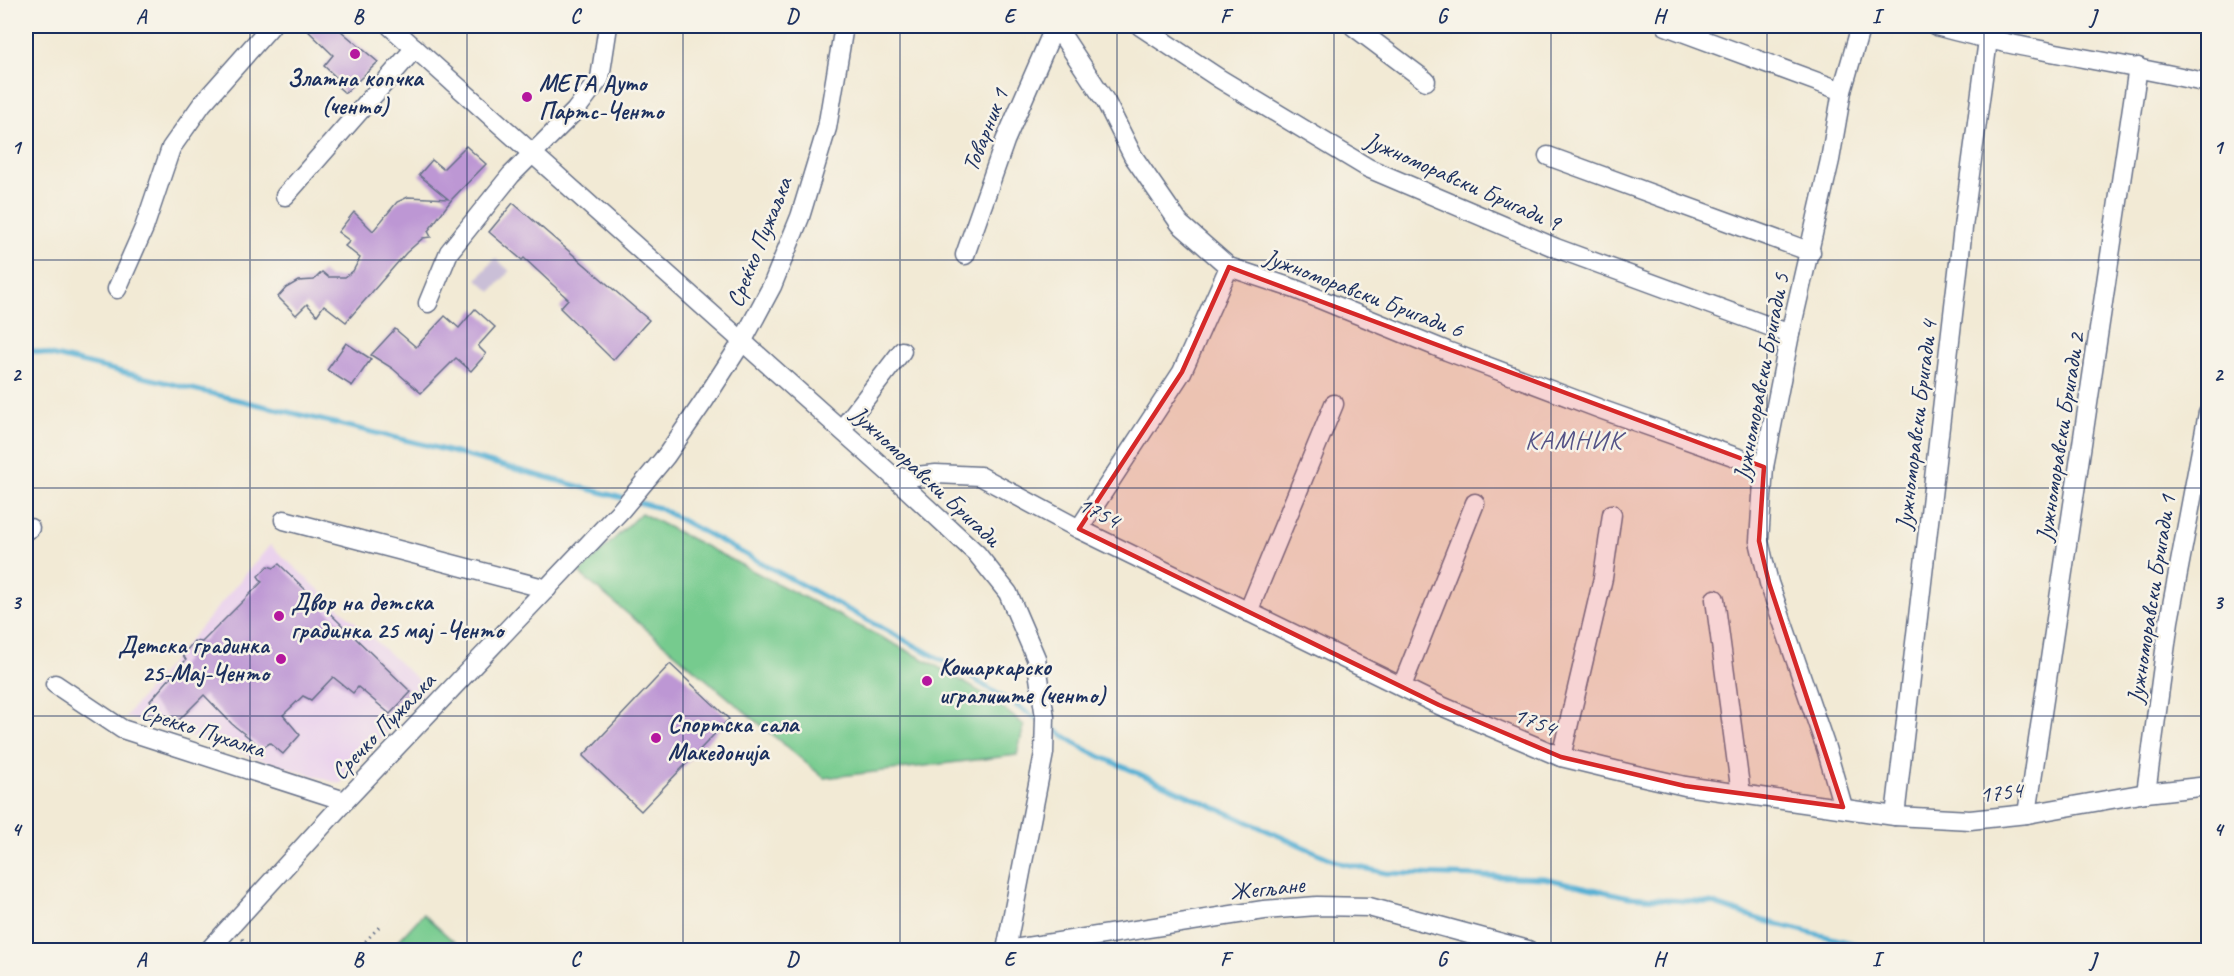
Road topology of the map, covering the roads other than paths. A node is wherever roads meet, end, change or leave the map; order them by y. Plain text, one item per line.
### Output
1 (271, 26) edge
2 (390, 26) edge
3 (608, 26) edge
4 (844, 26) edge
5 (1056, 26) edge
6 (1140, 26) edge
7 (1353, 26) edge
8 (1666, 26) edge
9 (1861, 26) edge
10 (1936, 26) edge
11 (1988, 40) junction
12 (415, 48) junction
13 (2138, 67) junction
14 (1426, 81) dead end
15 (2208, 83) edge
16 (1842, 91) junction
17 (532, 153) junction
18 (1548, 156) dead end
19 (285, 196) dead end
20 (1811, 252) junction
21 (965, 255) dead end
22 (1229, 267) junction
23 (117, 289) dead end
24 (428, 303) dead end
25 (1790, 334) junction
26 (742, 342) junction
27 (902, 351) dead end
28 (1334, 404) dead end
29 (2208, 413) edge
30 (842, 429) junction
31 (666, 456) joint
32 (1764, 467) junction
33 (895, 478) junction
34 (1475, 503) dead end
35 (1612, 514) dead end
36 (284, 520) dead end
37 (1078, 529) junction
38 (547, 589) junction
39 (1715, 599) dead end
40 (1248, 612) junction
41 (55, 684) dead end
42 (1402, 686) junction
43 (1561, 757) junction
44 (2208, 786) edge
45 (2146, 793) junction
46 (1741, 794) junction
47 (345, 801) junction
48 (1843, 807) junction
49 (2027, 814) junction
50 (1895, 816) junction
51 (209, 951) edge
52 (1007, 951) edge
53 (1528, 951) edge

1 - 23 street
2 - 12 street, Јужноморавски Бригади
3 - 17 street
4 - 26 street, Среќко Пужаљка
5 - 21 street, Товарник 1
5 - 22 street, Јужноморавски Бригади 6
6 - 25 street, Јужноморавски Бригади 9
7 - 14 street
8 - 16 street
9 - 16 street, Јужноморавски Бригади 5
10 - 11 street
11 - 13 street
11 - 50 street, Јужноморавски Бригади 4
12 - 17 street, Јужноморавски Бригади
12 - 19 street
13 - 15 street
13 - 49 street, Јужноморавски Бригади 2
16 - 20 street, Јужноморавски Бригади 5
17 - 24 street
17 - 26 street, Јужноморавски Бригади
18 - 20 street
20 - 25 street, Јужноморавски Бригади 5
22 - 32 street, Јужноморавски Бригади 6
22 - 37 street
25 - 32 street, Јужноморавски Бригади 5
26 - 30 street, Јужноморавски Бригади
26 - 31 street, Среќко Пужаљка
27 - 30 street
28 - 40 street
29 - 45 street, Јужноморавски Бригади 1
30 - 33 street, Јужноморавски Бригади
31 - 38 street, Сречко Пужаљка
32 - 48 street, Јужноморавски Бригади 5
33 - 37 street, 1754
33 - 52 street, Јужноморавски Бригади
34 - 42 street
35 - 43 street
36 - 38 street
37 - 40 street, 1754
38 - 47 street, Сречко Пужаљка
39 - 46 street
40 - 42 street, 1754
41 - 47 street, Срекко Пухалка
42 - 43 street, 1754
43 - 46 street, 1754
44 - 45 street, 1754
45 - 49 street, 1754
46 - 48 street, 1754
47 - 51 street, Сречко Пужаљка
48 - 50 street, 1754
49 - 50 street, 1754
52 - 53 street, Жегљане

